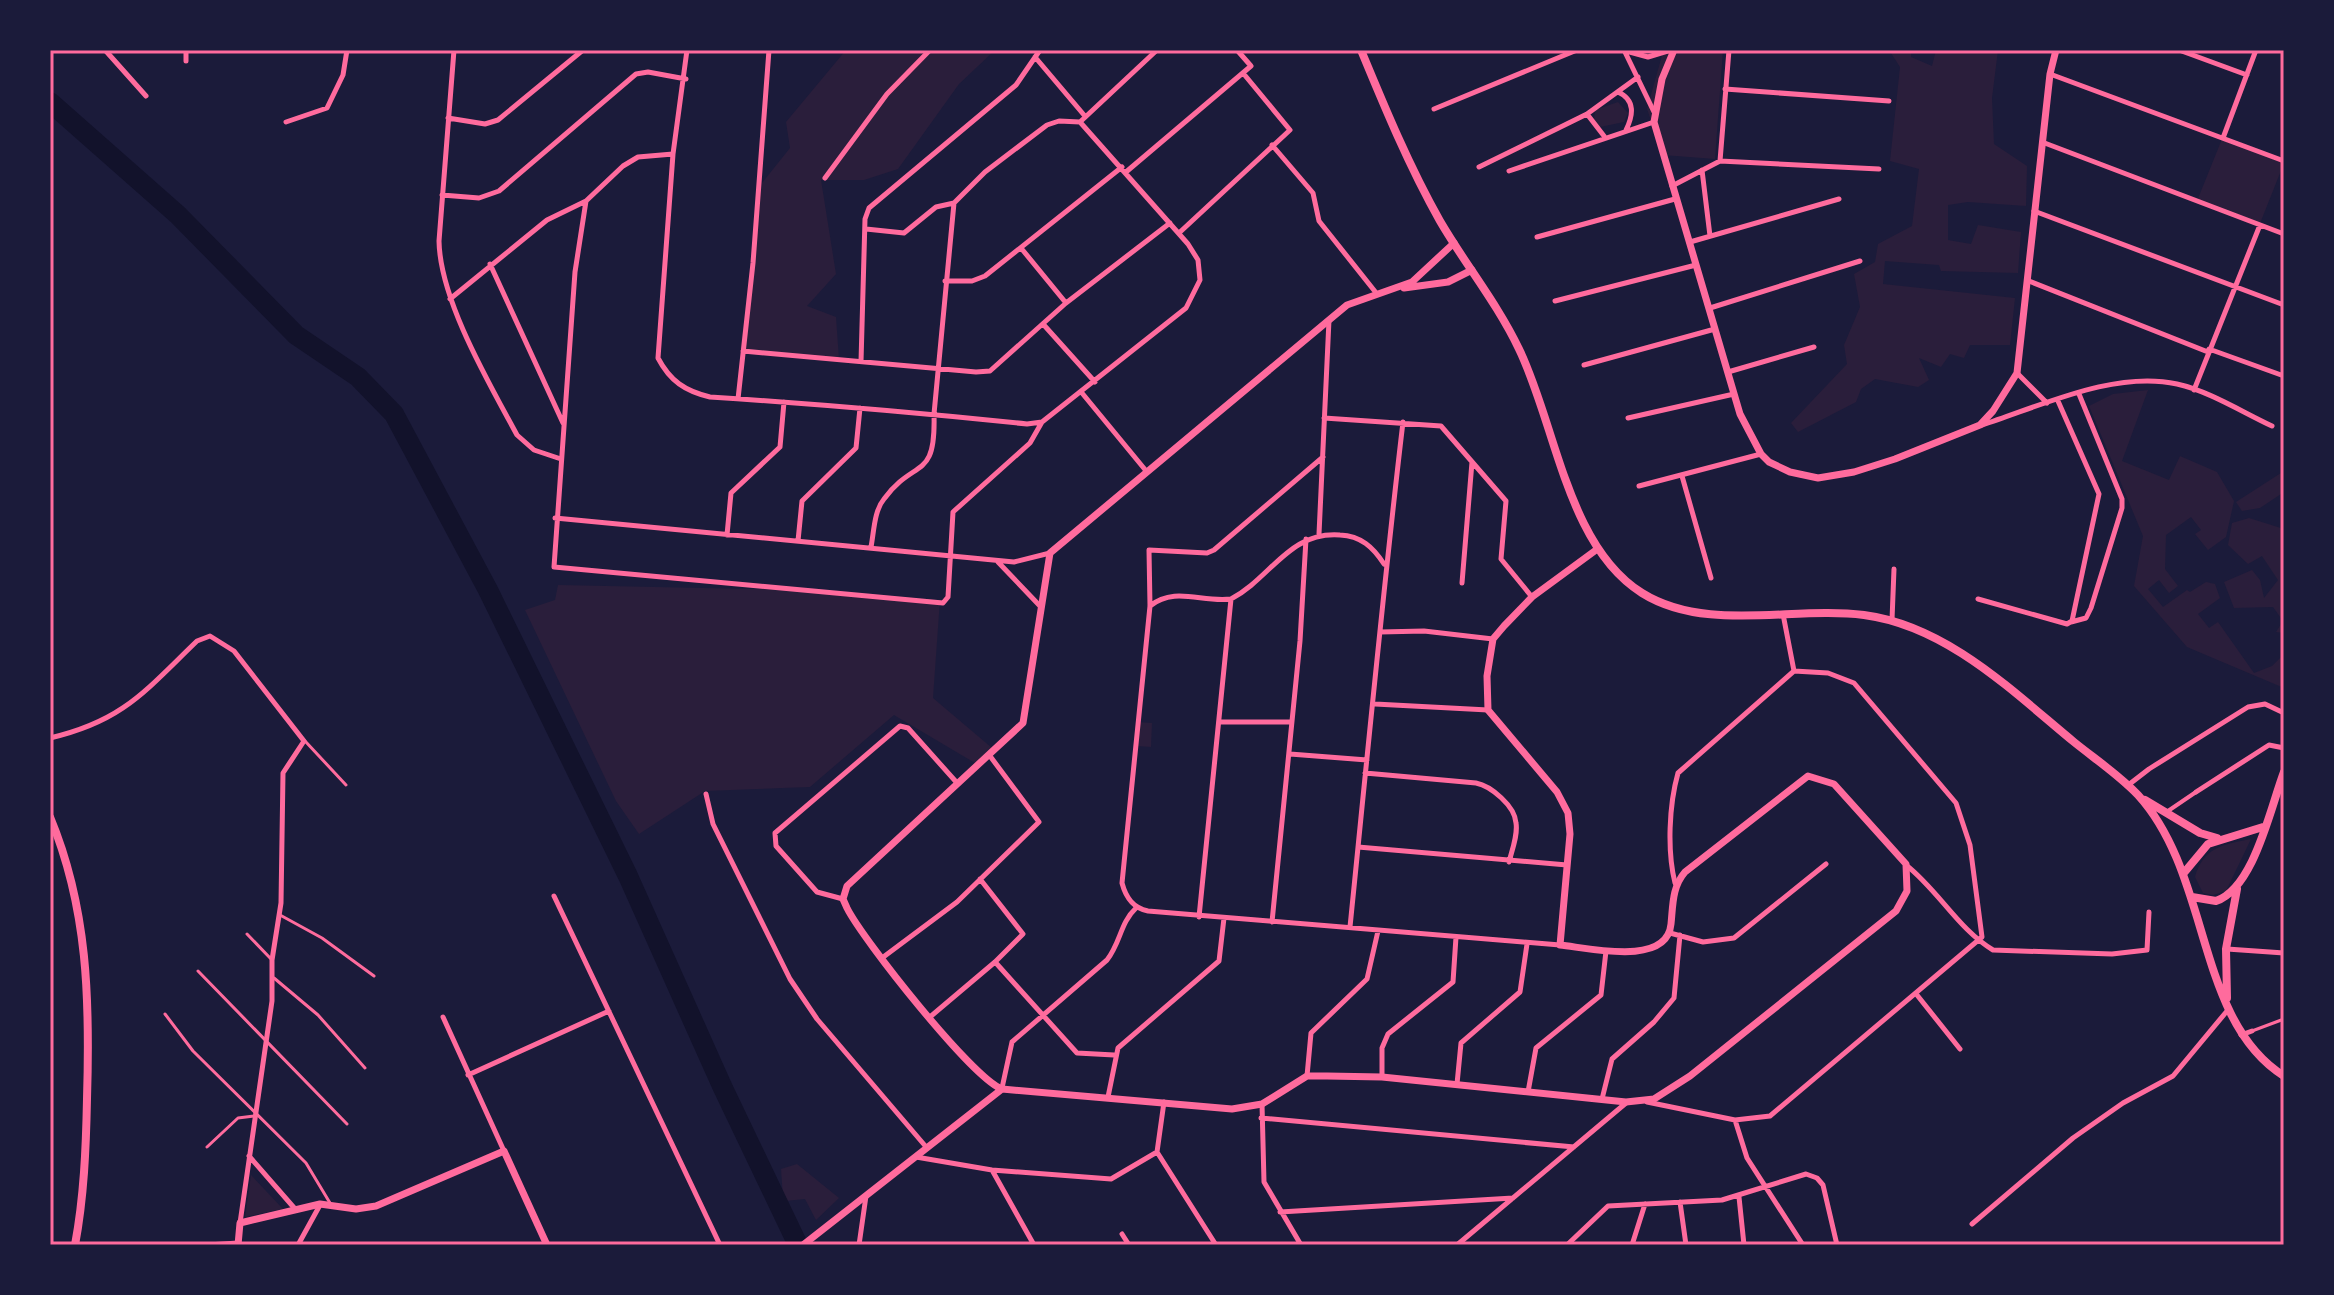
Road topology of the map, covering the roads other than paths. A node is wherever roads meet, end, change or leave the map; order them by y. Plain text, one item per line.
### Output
1 (105, 50) edge
2 (186, 50) edge
3 (347, 50) edge
4 (454, 50) edge
5 (583, 50) edge
6 (687, 50) edge
7 (769, 50) edge
8 (930, 50) edge
9 (1040, 50) edge
10 (1157, 50) edge
11 (1237, 50) edge
12 (1361, 50) edge
13 (1577, 50) edge
14 (1625, 50) edge
15 (1673, 50) edge
16 (1729, 50) edge
17 (2056, 50) edge
18 (2179, 50) edge
19 (2256, 50) edge
20 (1035, 57) junction
21 (186, 61) dead end
22 (1243, 73) junction
23 (2050, 74) junction
24 (2247, 75) junction
25 (1638, 77) junction
26 (686, 79) junction
27 (1725, 89) junction
28 (1617, 91) junction
29 (146, 96) dead end
30 (1889, 101) dead end
31 (1434, 109) dead end
32 (1587, 114) junction
33 (1084, 115) junction
34 (448, 118) junction
35 (1654, 118) junction
36 (286, 122) dead end
37 (1080, 122) junction
38 (1626, 131) junction
39 (1605, 137) junction
40 (2223, 138) junction
41 (2042, 142) junction
42 (1272, 145) junction
43 (673, 154) junction
44 (1720, 161) junction
45 (2284, 161) edge
46 (1479, 167) dead end
47 (1879, 169) dead end
48 (1124, 170) junction
49 (1702, 170) junction
50 (1509, 171) dead end
51 (825, 178) dead end
52 (1672, 186) junction
53 (442, 195) junction
54 (1675, 199) junction
55 (1839, 199) dead end
56 (586, 201) junction
57 (954, 203) junction
58 (2034, 211) junction
59 (1170, 223) junction
60 (2260, 225) junction
61 (866, 229) junction
62 (1179, 233) junction
63 (2284, 234) edge
64 (1710, 236) junction
65 (1537, 237) dead end
66 (1690, 242) junction
67 (1454, 243) junction
68 (1020, 248) junction
69 (1860, 261) dead end
70 (490, 264) junction
71 (1696, 265) junction
72 (1472, 270) junction
73 (1423, 275) junction
74 (945, 281) junction
75 (2029, 281) junction
76 (1428, 286) junction
77 (2236, 287) junction
78 (1401, 288) junction
79 (1377, 294) junction
80 (450, 299) junction
81 (1555, 301) dead end
82 (1066, 303) junction
83 (2284, 305) edge
84 (1710, 308) junction
85 (1329, 320) junction
86 (1043, 324) junction
87 (1715, 329) junction
88 (1814, 347) dead end
89 (743, 351) junction
90 (2208, 351) junction
91 (861, 362) junction
92 (1584, 365) dead end
93 (938, 367) junction
94 (1728, 372) junction
95 (2017, 373) junction
96 (2284, 376) edge
97 (1095, 382) junction
98 (2194, 390) junction
99 (1082, 393) junction
100 (1734, 394) junction
101 (2079, 394) junction
102 (738, 399) junction
103 (2058, 401) junction
104 (784, 402) junction
105 (2048, 403) junction
106 (860, 408) junction
107 (934, 414) junction
108 (1324, 418) junction
109 (1628, 418) dead end
110 (1042, 422) junction
111 (1403, 422) junction
112 (563, 424) junction
113 (1980, 425) junction
114 (2272, 426) dead end
115 (1761, 454) junction
116 (1323, 457) junction
117 (561, 459) junction
118 (1472, 462) junction
119 (1148, 473) junction
120 (1682, 476) junction
121 (1639, 486) dead end
122 (555, 518) junction
123 (1319, 534) junction
124 (727, 535) junction
125 (1306, 539) junction
126 (798, 541) junction
127 (871, 547) junction
128 (1596, 550) junction
129 (948, 553) junction
130 (1050, 553) junction
131 (998, 561) junction
132 (1385, 565) junction
133 (1894, 569) dead end
134 (1711, 578) dead end
135 (1462, 583) dead end
136 (1532, 597) junction
137 (1231, 599) junction
138 (1978, 599) dead end
139 (1039, 605) junction
140 (1150, 606) junction
141 (1783, 614) junction
142 (1892, 621) junction
143 (2070, 623) junction
144 (1380, 632) junction
145 (1493, 639) junction
146 (1794, 671) junction
147 (1375, 704) junction
148 (1488, 710) junction
149 (2284, 713) edge
150 (1219, 722) junction
151 (1290, 722) junction
152 (50, 738) edge
153 (304, 741) junction
154 (2284, 748) edge
155 (1290, 754) junction
156 (990, 756) junction
157 (1367, 760) junction
158 (2284, 772) edge
159 (1365, 773) junction
160 (346, 785) dead end
161 (958, 785) junction
162 (2127, 786) junction
163 (2282, 786) edge
164 (2196, 792) joint
165 (706, 794) dead end
166 (2138, 796) junction
167 (2165, 813) junction
168 (50, 817) edge
169 (2263, 827) junction
170 (2218, 838) junction
171 (1358, 847) junction
172 (1509, 862) junction
173 (1826, 864) dead end
174 (1906, 864) junction
175 (1567, 865) junction
176 (2183, 874) junction
177 (980, 879) junction
178 (1675, 883) junction
179 (2237, 889) junction
180 (554, 896) dead end
181 (2192, 897) junction
182 (843, 899) junction
183 (1136, 908) junction
184 (2149, 912) dead end
185 (280, 915) junction
186 (1199, 917) junction
187 (1224, 918) junction
188 (1272, 922) junction
189 (1350, 927) junction
190 (1378, 931) junction
191 (1670, 933) junction
192 (247, 934) dead end
193 (1680, 935) junction
194 (1456, 937) junction
195 (1978, 940) junction
196 (1527, 944) junction
197 (1560, 945) junction
198 (2226, 949) junction
199 (1606, 950) junction
200 (2284, 953) edge
201 (882, 958) junction
202 (272, 960) junction
203 (995, 962) junction
204 (198, 971) dead end
205 (374, 976) dead end
206 (274, 977) junction
207 (1917, 995) junction
208 (609, 1011) junction
209 (2227, 1011) junction
210 (165, 1014) dead end
211 (1044, 1015) junction
212 (443, 1017) dead end
213 (930, 1017) junction
214 (2284, 1019) edge
215 (2252, 1031) joint
216 (2240, 1035) junction
217 (266, 1038) junction
218 (1960, 1049) dead end
219 (1114, 1055) junction
220 (365, 1068) dead end
221 (468, 1075) junction
222 (1307, 1076) junction
223 (2284, 1076) edge
224 (1382, 1077) junction
225 (1457, 1084) junction
226 (1002, 1089) junction
227 (1528, 1093) junction
228 (1108, 1097) junction
229 (1602, 1100) junction
230 (1164, 1101) junction
231 (1626, 1102) junction
232 (1646, 1102) junction
233 (1262, 1104) junction
234 (254, 1113) junction
235 (1261, 1118) junction
236 (1735, 1120) junction
237 (347, 1124) dead end
238 (207, 1147) dead end
239 (1574, 1147) junction
240 (927, 1148) junction
241 (504, 1151) junction
242 (1157, 1152) junction
243 (248, 1156) junction
244 (916, 1157) junction
245 (992, 1170) junction
246 (1765, 1187) junction
247 (866, 1195) junction
248 (1739, 1197) junction
249 (1513, 1198) junction
250 (1680, 1202) junction
251 (320, 1204) junction
252 (1645, 1204) junction
253 (332, 1206) junction
254 (296, 1210) junction
255 (1280, 1212) junction
256 (240, 1223) junction
257 (1972, 1224) dead end
258 (1122, 1234) dead end
259 (807, 1243) edge
260 (238, 1244) edge
261 (75, 1245) edge
262 (193, 1245) edge
263 (298, 1245) edge
264 (547, 1245) edge
265 (720, 1245) edge
266 (859, 1245) edge
267 (1034, 1245) edge
268 (1129, 1245) edge
269 (1216, 1245) edge
270 (1301, 1245) edge
271 (1457, 1245) edge
272 (1567, 1245) edge
273 (1632, 1245) edge
274 (1686, 1245) edge
275 (1744, 1245) edge
276 (1803, 1245) edge
277 (1837, 1245) edge

1 - 29 street
2 - 21 street
3 - 36 street
4 - 34 street
5 - 34 street
6 - 26 street
7 - 89 street
8 - 51 street
9 - 20 street
10 - 33 street
11 - 22 street
12 - 67 main road
13 - 31 street
14 - 15 street
14 - 25 street
15 - 35 street
16 - 27 street
17 - 23 street
18 - 24 street
19 - 24 street
20 - 33 street
20 - 61 street
22 - 42 street
22 - 48 street
23 - 40 street
23 - 41 street
24 - 40 street
25 - 28 street
25 - 35 street
26 - 43 street
26 - 53 street
27 - 30 street
27 - 44 street
28 - 32 street
28 - 38 street
32 - 39 street
32 - 46 street
33 - 37 street
34 - 53 street
35 - 38 street
35 - 52 street
37 - 48 street
37 - 57 street
38 - 39 street
39 - 50 street
40 - 45 street
41 - 58 street
41 - 60 street
42 - 62 street
42 - 79 street
43 - 56 street
43 - 102 street
44 - 47 street
44 - 49 street
48 - 59 street
48 - 68 street
49 - 52 street
49 - 64 street
52 - 54 street
53 - 80 street
54 - 65 street
54 - 66 street
55 - 64 street
56 - 70 street
56 - 112 street
57 - 61 street
57 - 74 street
58 - 75 street
58 - 77 street
59 - 62 street
59 - 82 street
60 - 63 street
60 - 77 street
61 - 91 street
62 - 97 street
64 - 66 street
66 - 71 street
67 - 72 main road
67 - 73 street
68 - 74 street
68 - 82 street
69 - 84 street
70 - 80 street
70 - 112 street
71 - 81 street
71 - 84 street
72 - 76 street
72 - 128 main road
73 - 76 street
73 - 78 street
74 - 93 street
75 - 90 street
75 - 95 street
76 - 78 street
77 - 83 street
77 - 90 street
78 - 79 street
79 - 85 street
80 - 117 street
82 - 86 street
84 - 87 street
85 - 108 street
85 - 119 street
86 - 93 street
86 - 97 street
87 - 92 street
87 - 94 street
88 - 94 street
89 - 91 street
89 - 102 street
90 - 96 street
90 - 98 street
91 - 93 street
93 - 107 street
94 - 100 street
95 - 105 street
95 - 113 street
97 - 99 street
98 - 101 street
98 - 114 street
99 - 110 street
99 - 119 street
100 - 109 street
100 - 115 street
101 - 103 street
101 - 143 street
102 - 104 street
103 - 105 street
103 - 143 street
104 - 106 street
104 - 124 street
105 - 113 street
106 - 107 street
106 - 126 street
107 - 110 street
107 - 127 street
108 - 111 street
108 - 116 street
110 - 129 street
111 - 118 street
111 - 132 street
112 - 117 street
113 - 115 street
115 - 120 street
116 - 123 street
116 - 140 street
117 - 122 street
118 - 135 street
118 - 136 street
119 - 130 street
120 - 121 street
120 - 134 street
122 - 124 street
122 - 129 street
123 - 125 street
123 - 132 street
124 - 126 street
125 - 137 street
125 - 151 street
126 - 127 street
127 - 129 street
128 - 136 street
128 - 141 main road
129 - 131 street
130 - 131 street
130 - 139 street
131 - 139 street
132 - 144 street
133 - 142 street
136 - 145 street
137 - 140 street
137 - 150 street
138 - 143 street
139 - 156 street
140 - 183 street
141 - 142 main road
141 - 146 street
142 - 162 main road
144 - 145 street
144 - 147 street
145 - 148 street
146 - 178 street
146 - 195 street
147 - 148 street
147 - 157 street
148 - 175 street
149 - 162 street
150 - 151 street
150 - 186 street
151 - 155 street
152 - 153 street
153 - 160 lane
153 - 185 street
154 - 164 street
155 - 157 street
155 - 188 street
156 - 161 street
156 - 177 street
157 - 159 street
158 - 163 main road
159 - 171 street
159 - 172 street
161 - 182 street
161 - 182 street
162 - 166 main road
163 - 169 main road
164 - 167 street
165 - 240 street
166 - 167 main road
166 - 176 main road
167 - 170 main road
168 - 261 main road
169 - 170 main road
169 - 179 main road
170 - 176 main road
171 - 172 street
171 - 189 street
172 - 175 street
173 - 193 street
174 - 178 street
174 - 195 street
174 - 232 street
175 - 197 street
176 - 181 main road
177 - 201 street
177 - 203 street
178 - 191 street
179 - 181 main road
179 - 198 main road
180 - 208 street
181 - 209 main road
182 - 201 street
183 - 186 street
183 - 211 street
184 - 195 street
185 - 202 street
185 - 205 lane
186 - 187 street
187 - 188 street
187 - 219 street
188 - 189 street
189 - 190 street
190 - 194 street
190 - 222 street
191 - 193 street
191 - 199 street
192 - 202 lane
193 - 229 street
194 - 196 street
194 - 224 street
195 - 207 street
196 - 197 street
196 - 225 street
197 - 199 street
198 - 200 street
198 - 209 main road
199 - 227 street
201 - 213 street
202 - 206 street
203 - 211 street
203 - 213 street
204 - 217 lane
206 - 217 street
206 - 220 lane
207 - 218 street
207 - 236 street
208 - 221 street
208 - 265 street
209 - 216 main road
209 - 257 street
210 - 234 lane
211 - 219 street
211 - 226 street
212 - 221 street
213 - 226 street
214 - 215 lane
215 - 216 street
216 - 223 main road
217 - 234 street
217 - 237 lane
219 - 228 street
221 - 241 street
222 - 224 street
222 - 233 street
224 - 225 street
225 - 227 street
226 - 228 street
226 - 240 street
227 - 229 street
228 - 230 street
229 - 231 street
230 - 233 street
230 - 242 street
231 - 232 street
231 - 239 street
232 - 236 street
233 - 235 street
234 - 238 lane
234 - 243 street
234 - 253 lane
235 - 239 street
235 - 255 street
236 - 246 street
239 - 249 street
240 - 244 street
241 - 253 street
241 - 264 street
242 - 245 street
242 - 269 street
243 - 254 street
243 - 256 street
244 - 245 street
244 - 247 street
245 - 267 street
246 - 248 street
246 - 276 street
246 - 277 street
247 - 259 street
247 - 266 street
248 - 250 street
248 - 275 street
249 - 255 street
249 - 271 street
250 - 252 street
250 - 274 street
251 - 253 street
251 - 254 street
251 - 263 street
252 - 272 street
252 - 273 street
254 - 256 street
255 - 270 street
256 - 260 street
258 - 268 street
260 - 262 lane

